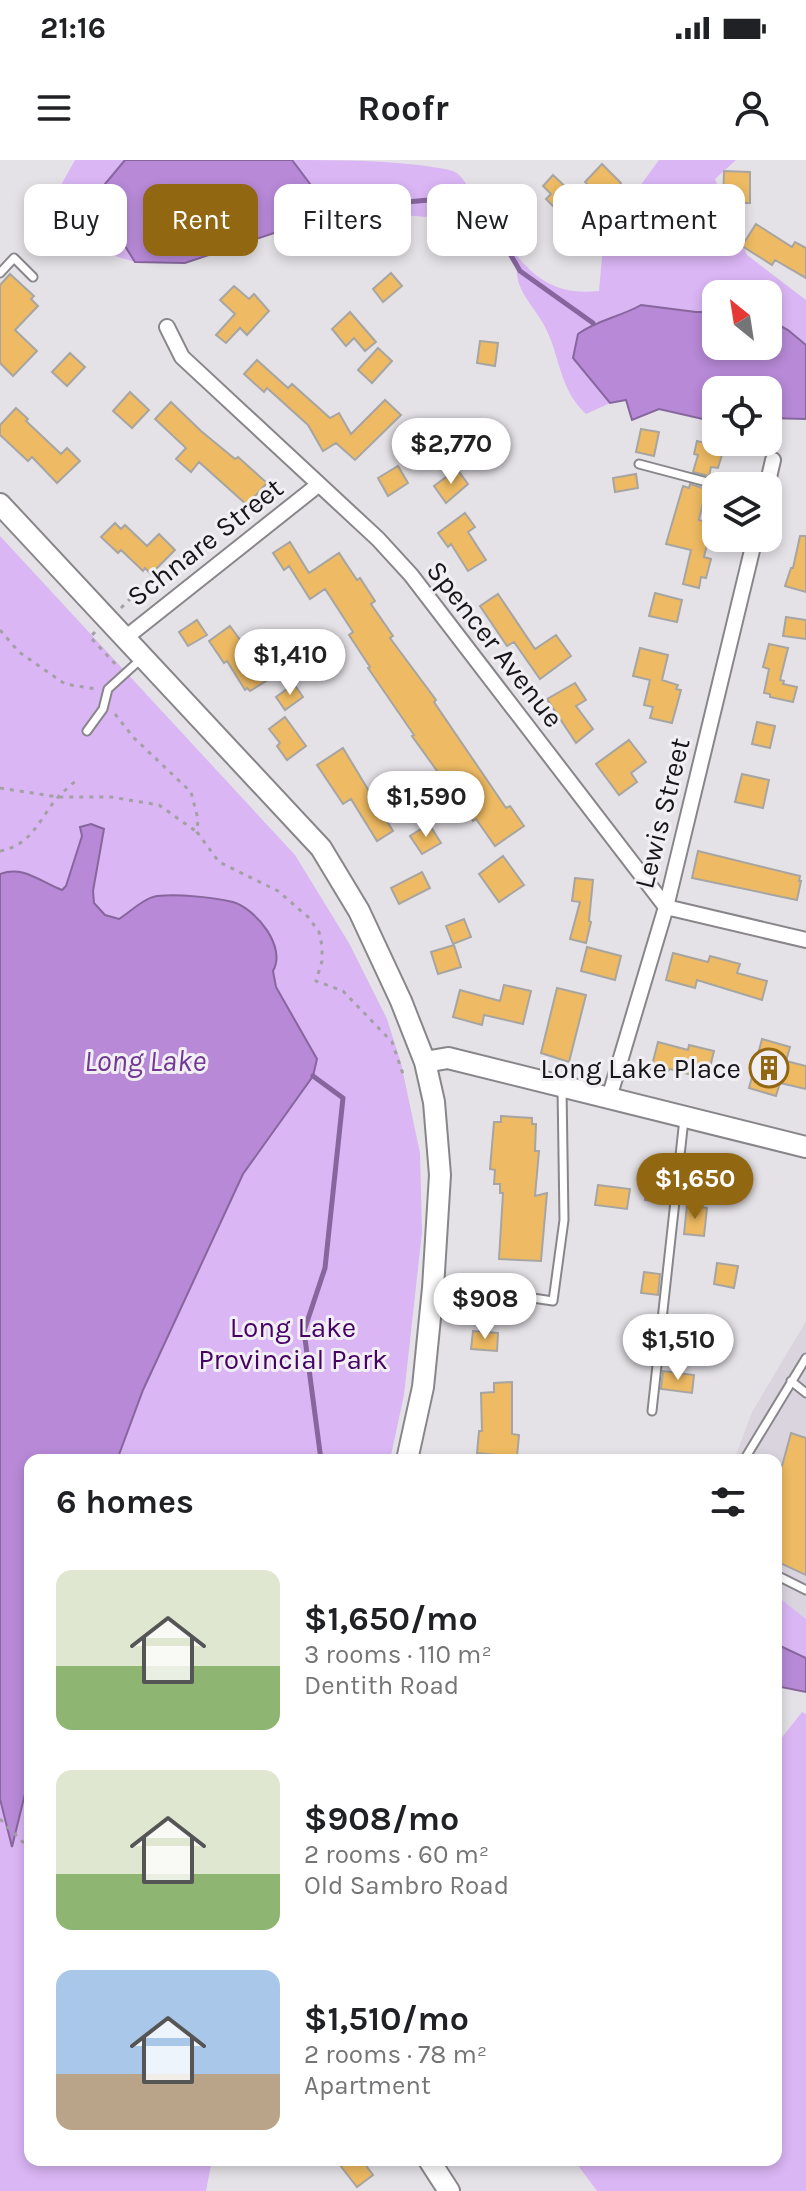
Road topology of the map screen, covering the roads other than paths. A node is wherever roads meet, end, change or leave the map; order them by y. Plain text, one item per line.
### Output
1 (0, 273) edge
2 (33, 277) dead end
3 (167, 327) dead end
4 (773, 460) dead end
5 (639, 464) dead end
6 (770, 472) edge
7 (702, 481) edge
8 (318, 485) junction
9 (0, 504) edge
10 (752, 552) edge
11 (124, 639) junction
12 (142, 657) junction
13 (87, 731) dead end
14 (666, 907) junction
15 (806, 940) edge
16 (425, 1062) junction
17 (562, 1086) junction
18 (609, 1098) junction
19 (684, 1116) junction
20 (806, 1147) edge
21 (492, 1292) dead end
22 (806, 1358) edge
23 (791, 1381) junction
24 (806, 1383) edge
25 (806, 1393) edge
26 (652, 1411) dead end
27 (408, 1454) edge
28 (748, 1454) edge
29 (782, 1578) edge
30 (806, 1590) edge
31 (433, 2166) edge
32 (449, 2191) edge

1 - 2 lane
3 - 8 street, Spencer Avenue
4 - 6 street
5 - 7 lane
8 - 11 street, Schnare Street
8 - 14 street, Spencer Avenue
9 - 11 main road
10 - 14 street, Lewis Street
11 - 12 main road
12 - 13 lane
12 - 16 main road
14 - 15 street
14 - 18 street, Lewis Street
16 - 17 main road
16 - 27 main road
17 - 18 main road
17 - 21 lane
18 - 19 main road
19 - 20 main road
19 - 26 lane
22 - 23 lane
23 - 24 lane
23 - 25 lane
23 - 28 lane
29 - 30 lane
31 - 32 main road

